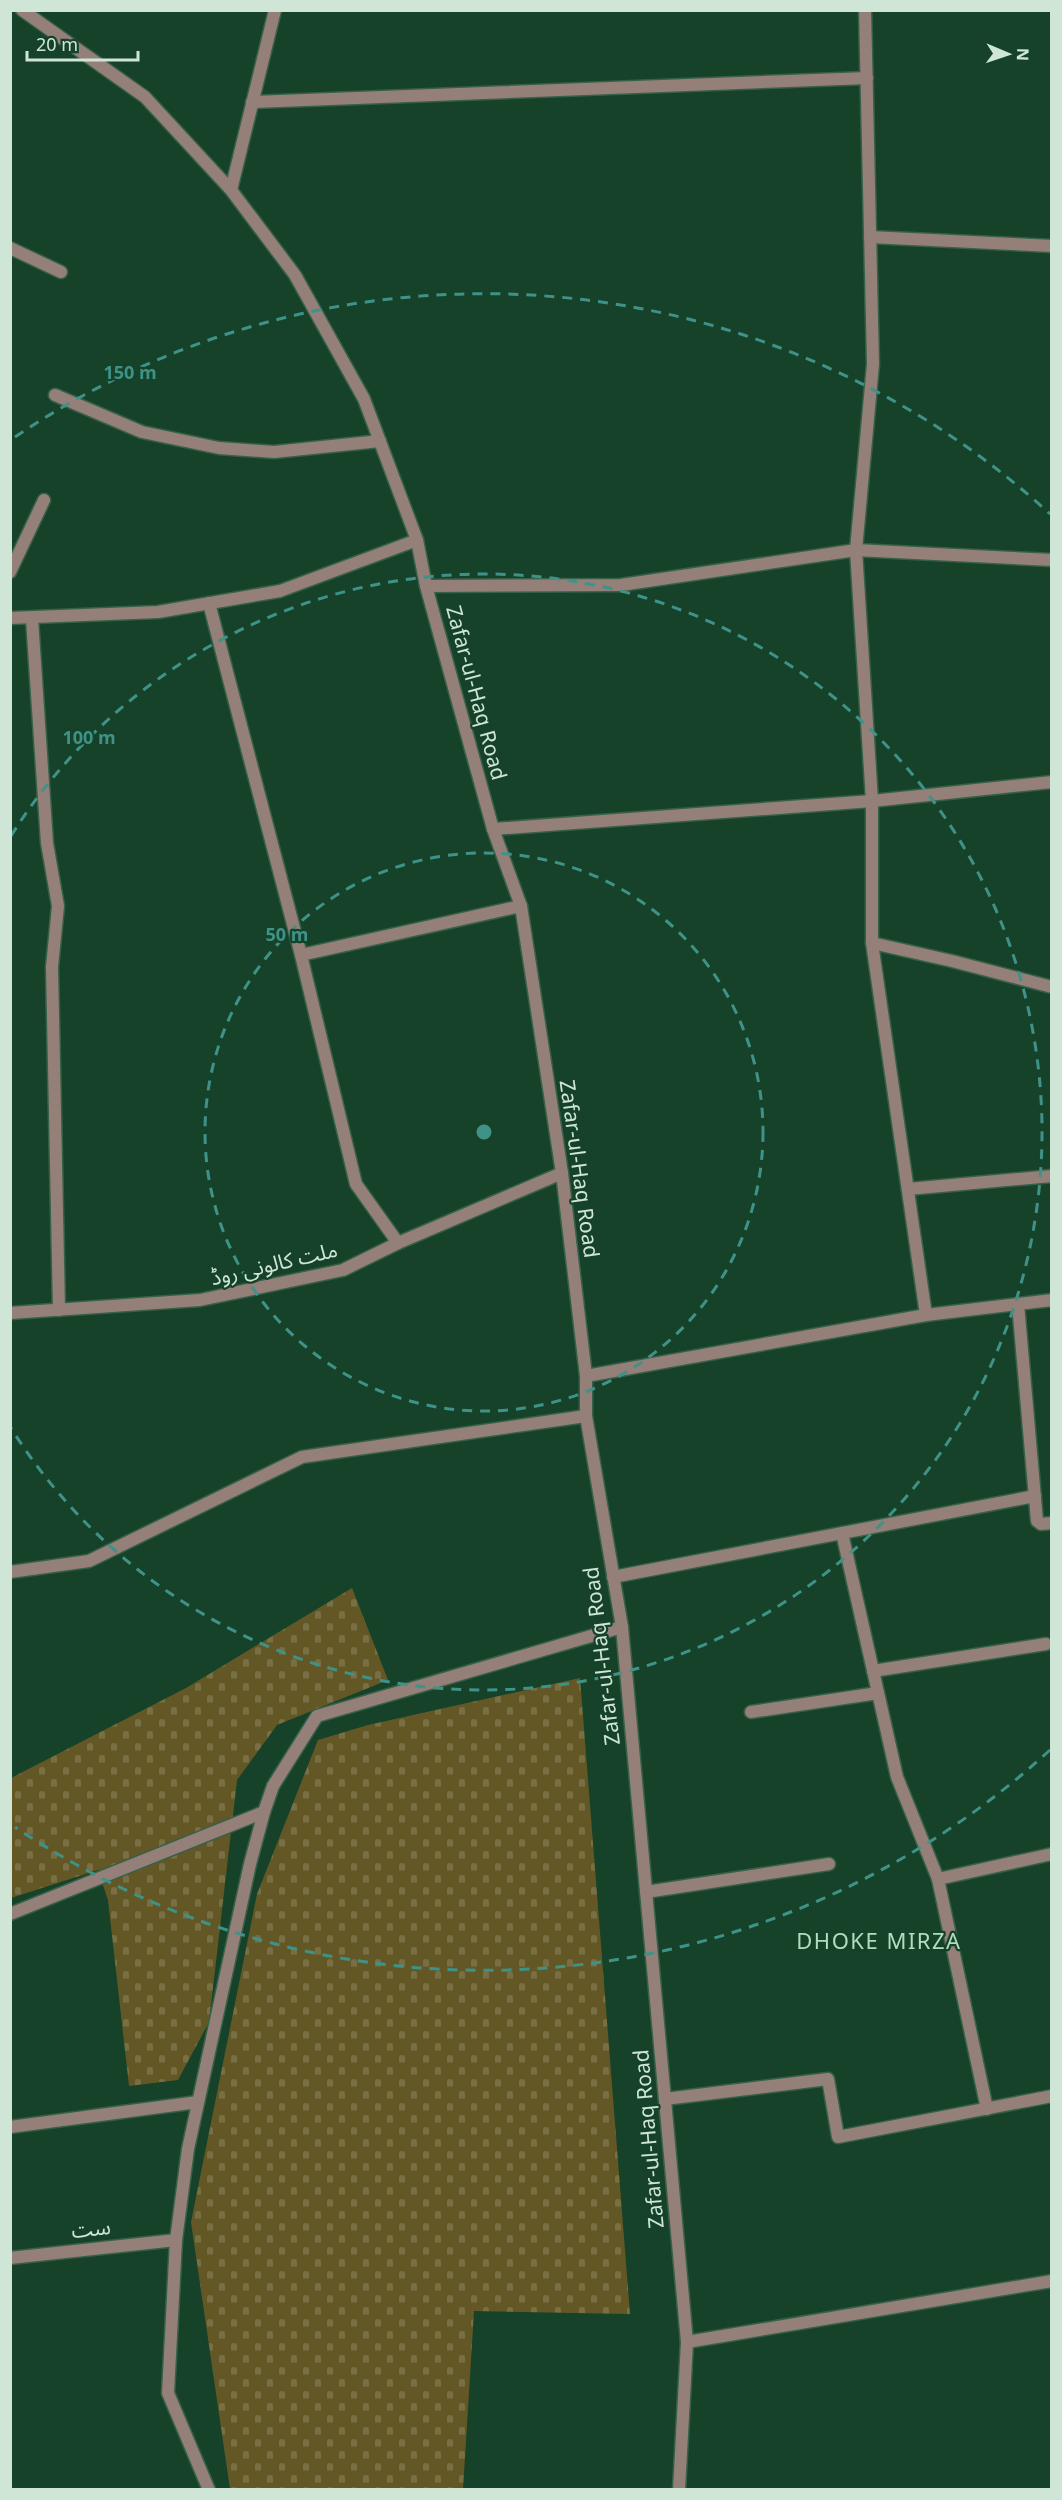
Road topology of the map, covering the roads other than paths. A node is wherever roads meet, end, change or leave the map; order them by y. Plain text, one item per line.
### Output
1 (275, 10) edge
2 (865, 10) edge
3 (22, 11) edge
4 (867, 78) junction
5 (252, 102) junction
6 (231, 190) junction
7 (870, 237) junction
8 (1052, 246) edge
9 (10, 248) edge
10 (61, 272) dead end
11 (55, 395) dead end
12 (380, 441) junction
13 (44, 500) dead end
14 (417, 540) junction
15 (856, 550) junction
16 (1052, 560) edge
17 (10, 572) edge
18 (426, 586) junction
19 (209, 603) junction
20 (10, 618) edge
21 (32, 619) junction
22 (1052, 782) edge
23 (872, 801) junction
24 (493, 829) junction
25 (521, 906) junction
26 (872, 943) junction
27 (301, 955) junction
28 (1052, 987) edge
29 (562, 1173) junction
30 (1052, 1176) edge
31 (908, 1189) junction
32 (398, 1243) junction
33 (1052, 1300) edge
34 (1018, 1304) junction
35 (59, 1310) junction
36 (10, 1313) edge
37 (926, 1315) junction
38 (586, 1376) junction
39 (586, 1416) junction
40 (1035, 1496) junction
41 (1052, 1523) edge
42 (842, 1533) junction
43 (10, 1572) edge
44 (614, 1577) junction
45 (622, 1627) junction
46 (1046, 1644) dead end
47 (873, 1671) junction
48 (878, 1693) junction
49 (751, 1712) dead end
50 (264, 1812) junction
51 (1052, 1854) edge
52 (829, 1864) dead end
53 (938, 1880) junction
54 (646, 1892) junction
55 (10, 1914) edge
56 (1052, 2096) edge
57 (665, 2099) junction
58 (198, 2103) junction
59 (987, 2109) junction
60 (10, 2127) edge
61 (176, 2240) junction
62 (10, 2258) edge
63 (1052, 2281) edge
64 (687, 2342) junction
65 (209, 2490) edge
66 (679, 2490) edge

1 - 5 street
2 - 4 street
3 - 6 street, Zafar-ul-Haq Road
4 - 5 street
4 - 7 street
5 - 6 street
6 - 12 street, Zafar-ul-Haq Road
7 - 8 street
7 - 15 street
9 - 10 street
11 - 12 street
12 - 14 street, Zafar-ul-Haq Road
13 - 17 street
14 - 18 street, Zafar-ul-Haq Road
14 - 19 street
15 - 16 street
15 - 18 street
15 - 23 street
18 - 24 street, Zafar-ul-Haq Road
19 - 21 street
19 - 27 street
20 - 21 street
21 - 35 street
22 - 23 street
23 - 24 street
23 - 26 street
24 - 25 street, Zafar-ul-Haq Road
25 - 27 street
25 - 29 street, Zafar-ul-Haq Road
26 - 28 street
26 - 31 street
27 - 32 street
29 - 32 street, ملت کالونی روڈ
29 - 38 street, Zafar-ul-Haq Road
30 - 31 street
31 - 37 street
32 - 35 street, ملت کالونی روڈ
33 - 34 street
34 - 37 street
34 - 40 street
35 - 36 street, ملت کالونی روڈ
37 - 38 street
38 - 39 street, Zafar-ul-Haq Road
39 - 43 street
39 - 44 street, Zafar-ul-Haq Road
40 - 41 street
40 - 42 street
42 - 44 street
42 - 47 street
44 - 45 street, Zafar-ul-Haq Road
45 - 50 street
45 - 54 street, Zafar-ul-Haq Road
46 - 47 street
47 - 48 street
48 - 49 street
48 - 53 street
50 - 55 street
50 - 58 street
51 - 53 street
52 - 54 street
53 - 59 street
54 - 57 street, Zafar-ul-Haq Road
56 - 59 street
57 - 59 street
57 - 64 street, Zafar-ul-Haq Road
58 - 60 street
58 - 61 street
61 - 62 street, ست
61 - 65 street
63 - 64 street
64 - 66 street, Zafar-ul-Haq Road

